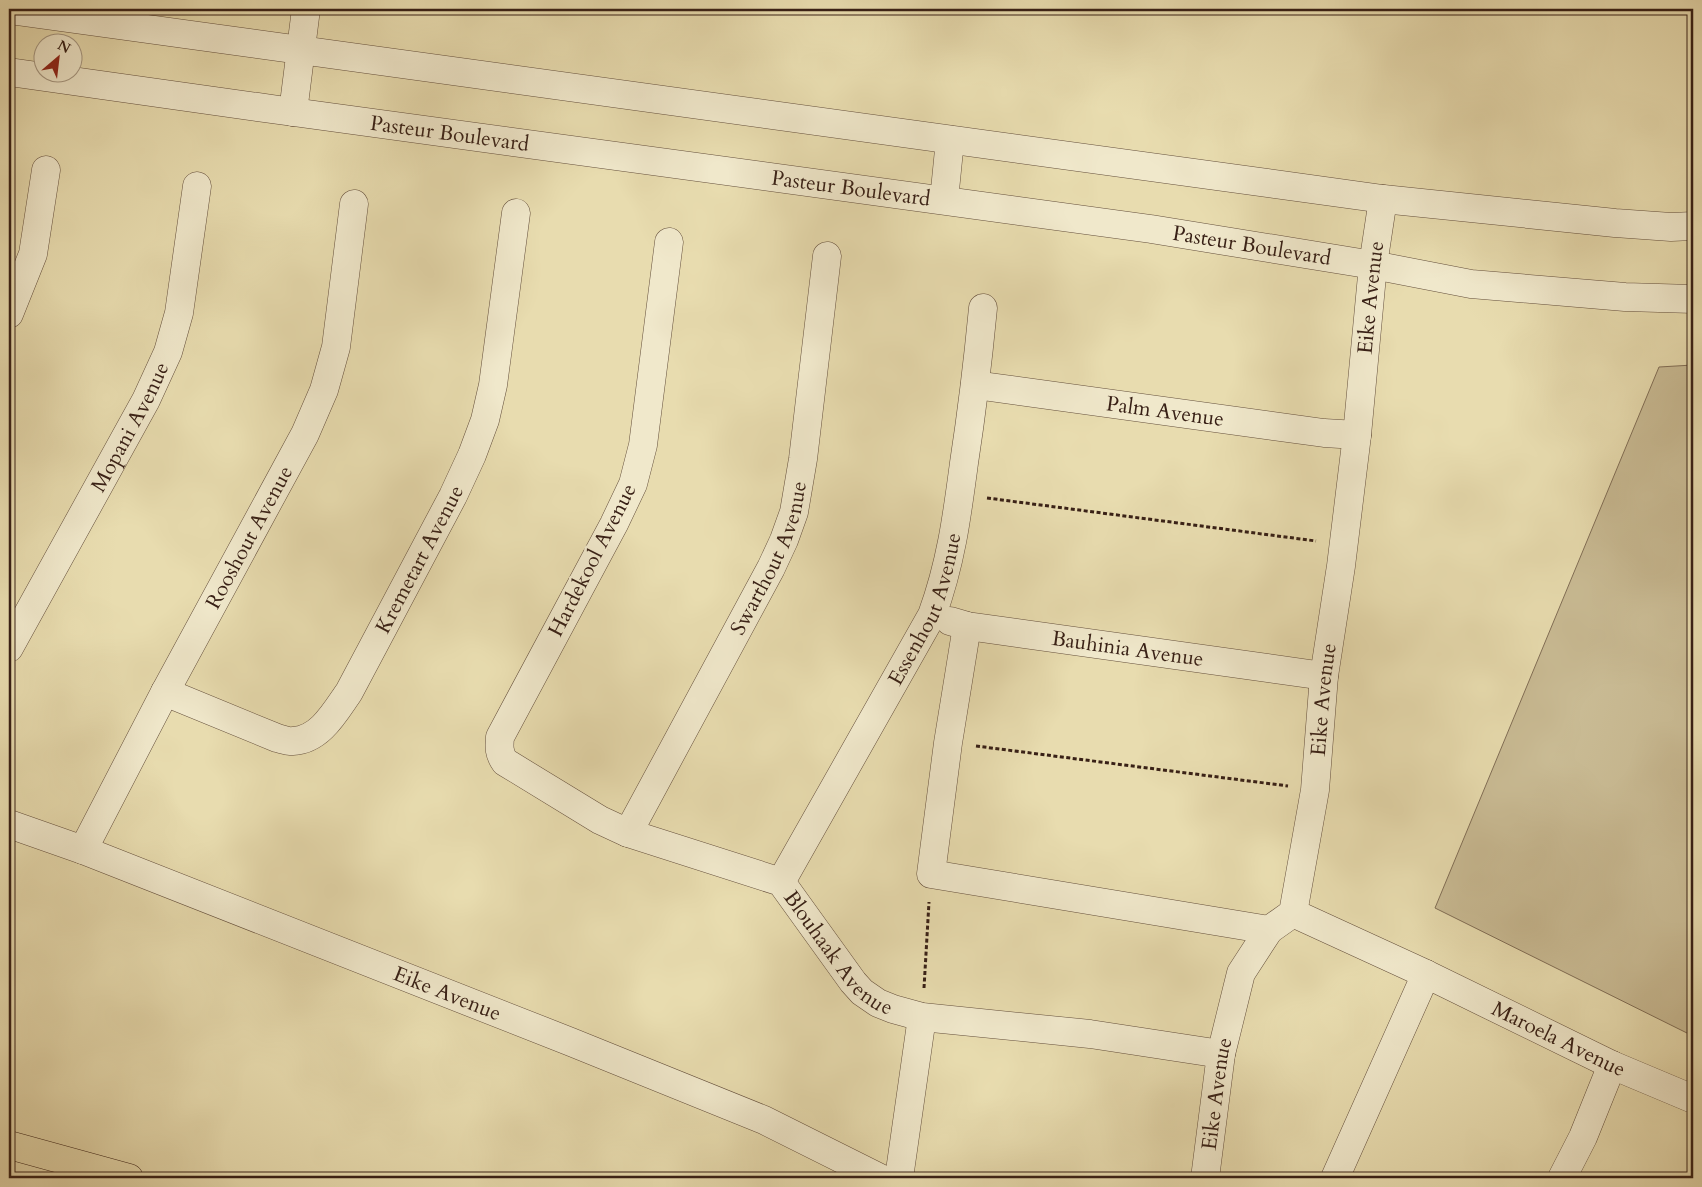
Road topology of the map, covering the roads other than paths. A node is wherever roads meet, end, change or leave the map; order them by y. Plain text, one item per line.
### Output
1 (306, 9) edge
2 (9, 10) edge
3 (301, 51) junction
4 (9, 72) edge
5 (293, 112) junction
6 (950, 140) junction
7 (46, 170) dead end
8 (197, 186) dead end
9 (1383, 199) junction
10 (944, 200) junction
11 (354, 204) dead end
12 (516, 213) dead end
13 (1693, 226) edge
14 (670, 242) dead end
15 (827, 256) dead end
16 (1373, 264) junction
17 (1693, 299) edge
18 (983, 308) dead end
19 (9, 314) edge
20 (975, 385) junction
21 (1357, 435) junction
22 (932, 614) junction
23 (967, 626) junction
24 (9, 648) edge
25 (1324, 676) junction
26 (165, 692) junction
27 (508, 721) joint
28 (11, 831) edge
29 (628, 833) junction
30 (83, 850) junction
31 (781, 882) junction
32 (1293, 913) junction
33 (1269, 930) junction
34 (1426, 974) junction
35 (922, 1017) junction
36 (1221, 1054) junction
37 (1612, 1065) junction
38 (1693, 1099) edge
39 (9, 1146) edge
40 (129, 1178) edge
41 (880, 1178) edge
42 (899, 1178) edge
43 (1206, 1178) edge
44 (1335, 1178) edge
45 (1562, 1178) edge

1 - 3 street
2 - 3 street
3 - 5 street
3 - 6 street
4 - 5 street, Pasteur Boulevard
5 - 10 street, Pasteur Boulevard
6 - 9 street
6 - 10 street
7 - 19 street
8 - 24 street, Mopani Avenue
9 - 13 street
9 - 16 street, Eike Avenue
10 - 16 street, Pasteur Boulevard
11 - 26 street, Rooshout Avenue
12 - 26 street, Kremetart Avenue
14 - 27 street, Hardekool Avenue
15 - 29 street, Swarthout Avenue
16 - 17 street, Pasteur Boulevard
16 - 21 street, Eike Avenue
18 - 20 street, Essenhout Avenue
20 - 21 street, Palm Avenue
20 - 22 street, Essenhout Avenue
21 - 25 street, Eike Avenue
22 - 23 street, Bauhinia Avenue
22 - 31 street, Essenhout Avenue
23 - 25 street, Bauhinia Avenue
23 - 33 street
25 - 32 street, Eike Avenue
26 - 30 street, Rooshout Avenue
27 - 29 street, Blouhaak Avenue
28 - 30 street, Eike Avenue
29 - 31 street, Blouhaak Avenue
30 - 41 street, Eike Avenue
31 - 35 street, Blouhaak Avenue
32 - 33 street, Eike Avenue
32 - 34 street, Maroela Avenue
33 - 36 street, Eike Avenue
34 - 37 street, Maroela Avenue
34 - 44 street
35 - 36 street, Blouhaak Avenue
35 - 42 street
36 - 43 street, Eike Avenue
37 - 38 street, Maroela Avenue
37 - 45 street
39 - 40 main road

